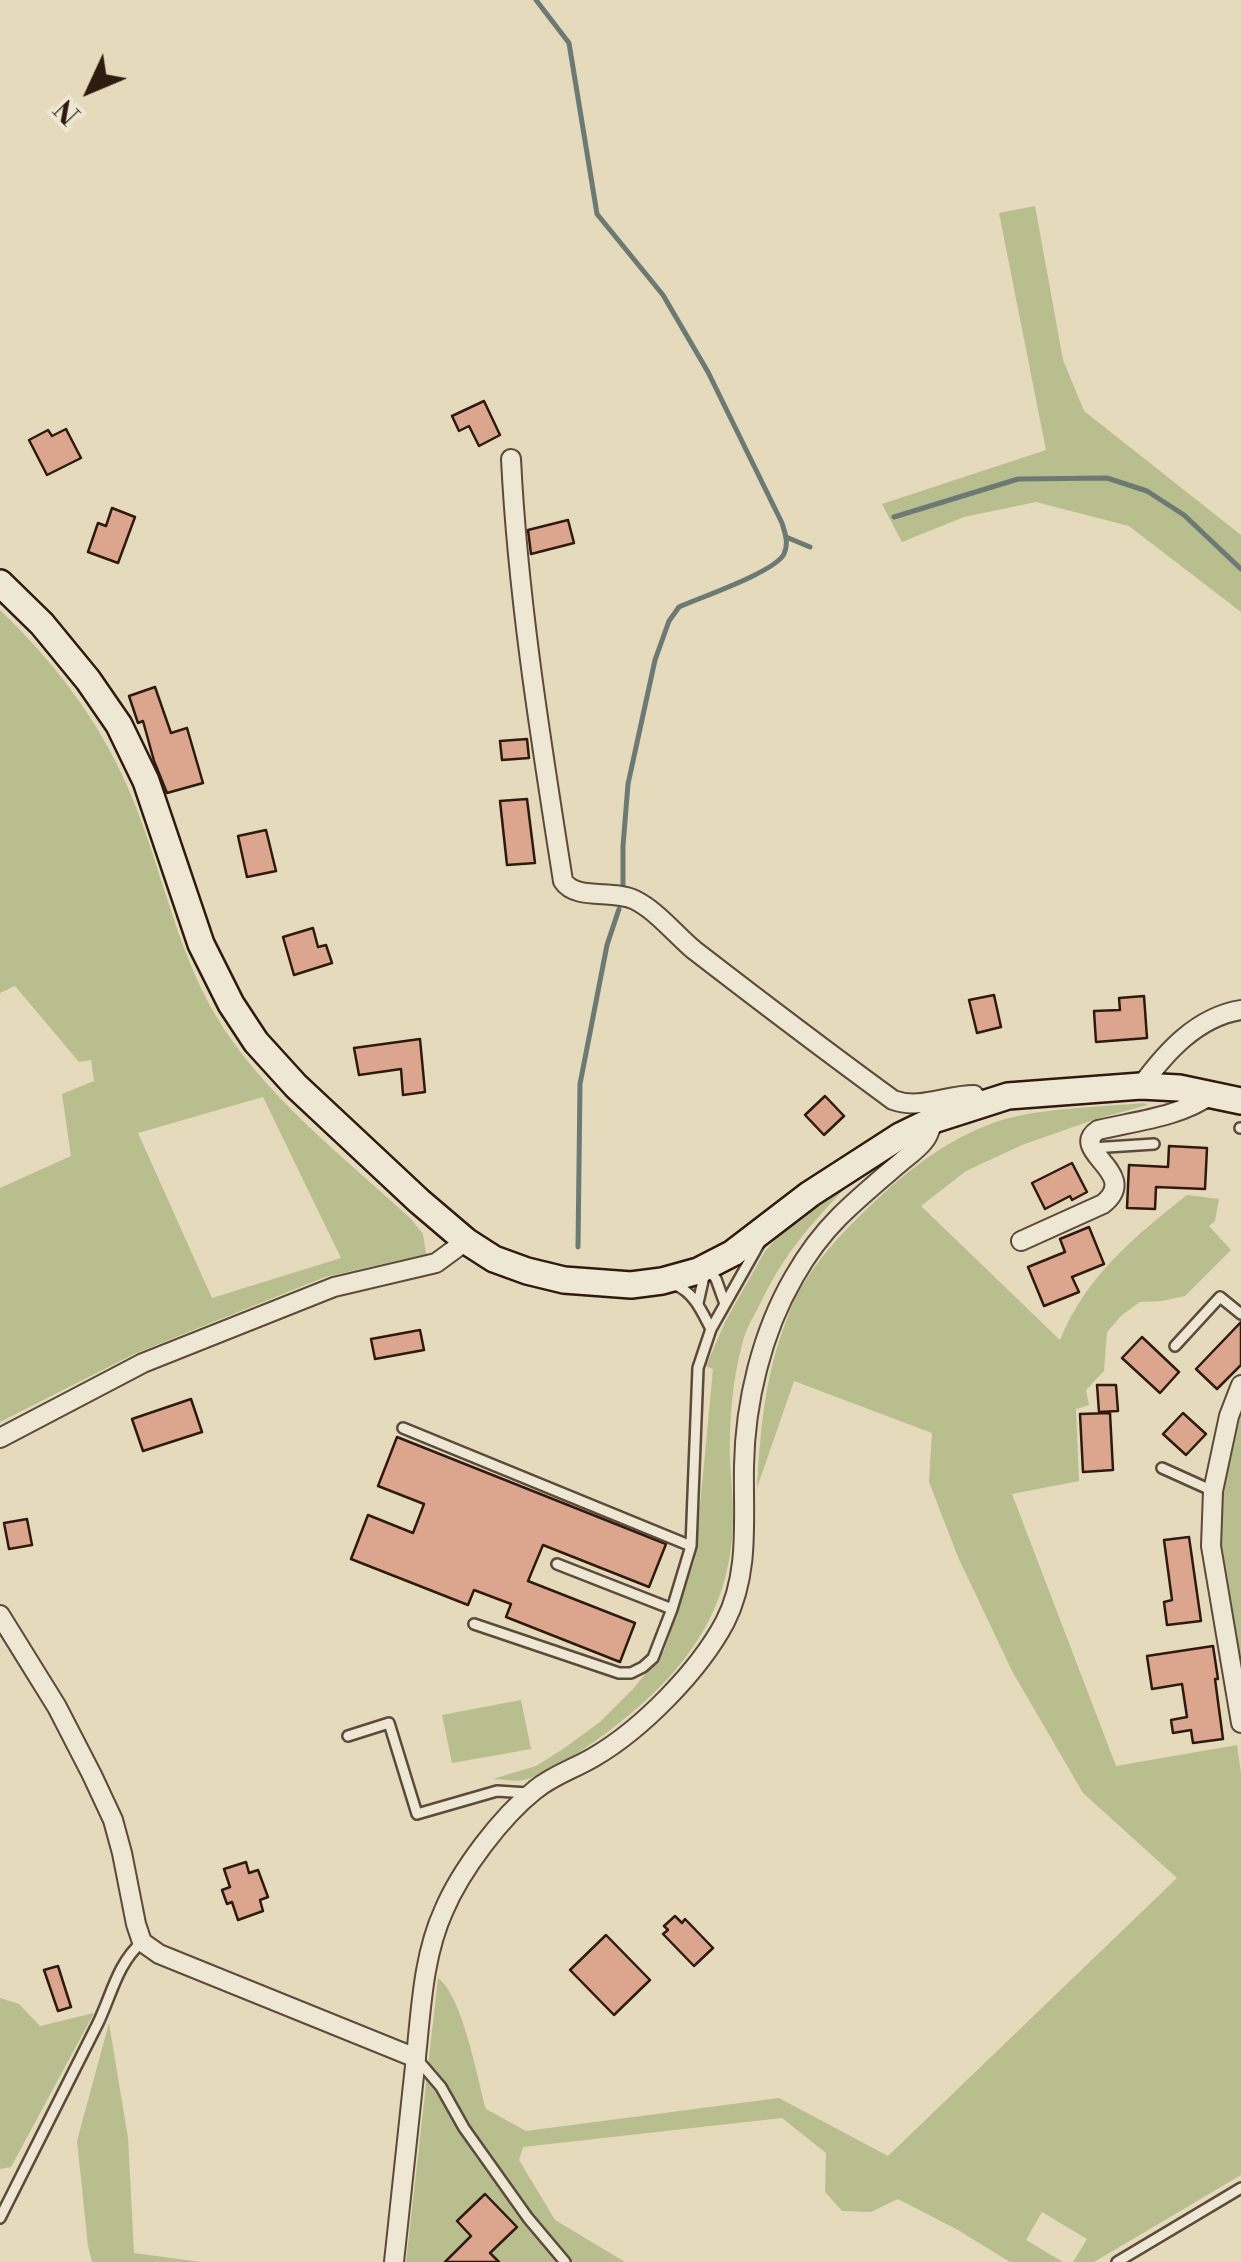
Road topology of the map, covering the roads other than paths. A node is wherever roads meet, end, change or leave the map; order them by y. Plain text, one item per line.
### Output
1 (511, 459) dead end
2 (0, 583) edge
3 (1241, 1010) edge
4 (1141, 1086) junction
5 (1212, 1094) junction
6 (1241, 1101) edge
7 (982, 1105) junction
8 (934, 1120) junction
9 (1154, 1144) dead end
10 (1090, 1148) junction
11 (771, 1222) junction
12 (466, 1241) junction
13 (1021, 1241) dead end
14 (706, 1267) junction
15 (662, 1281) junction
16 (698, 1303) junction
17 (725, 1306) junction
18 (1241, 1314) edge
19 (712, 1329) junction
20 (1176, 1346) dead end
21 (1240, 1390) edge
22 (403, 1428) dead end
23 (7, 1434) edge
24 (1162, 1468) dead end
25 (1213, 1491) junction
26 (691, 1546) junction
27 (557, 1564) dead end
28 (672, 1608) junction
29 (0, 1615) edge
30 (474, 1624) dead end
31 (1240, 1719) edge
32 (348, 1736) dead end
33 (530, 1794) junction
34 (142, 1942) junction
35 (416, 2058) junction
36 (1241, 2188) edge
37 (0, 2218) edge
38 (394, 2262) edge
39 (565, 2262) edge
40 (1118, 2262) edge

1 - 7 street
2 - 12 main road
3 - 4 street
4 - 5 main road
4 - 7 main road
5 - 6 main road
5 - 10 street
7 - 8 main road
8 - 11 main road
8 - 33 street
9 - 10 lane
10 - 13 street
11 - 14 main road
11 - 17 lane
12 - 15 main road
12 - 23 street
14 - 15 main road
14 - 16 lane
14 - 17 lane
15 - 16 lane
16 - 19 lane
17 - 19 lane
18 - 20 lane
19 - 26 lane
21 - 25 street
22 - 26 lane
24 - 25 lane
25 - 31 street
26 - 28 lane
27 - 28 lane
28 - 30 lane
29 - 34 street
32 - 33 lane
33 - 35 street
34 - 35 street
34 - 37 lane
35 - 38 street
35 - 39 lane
36 - 40 lane

